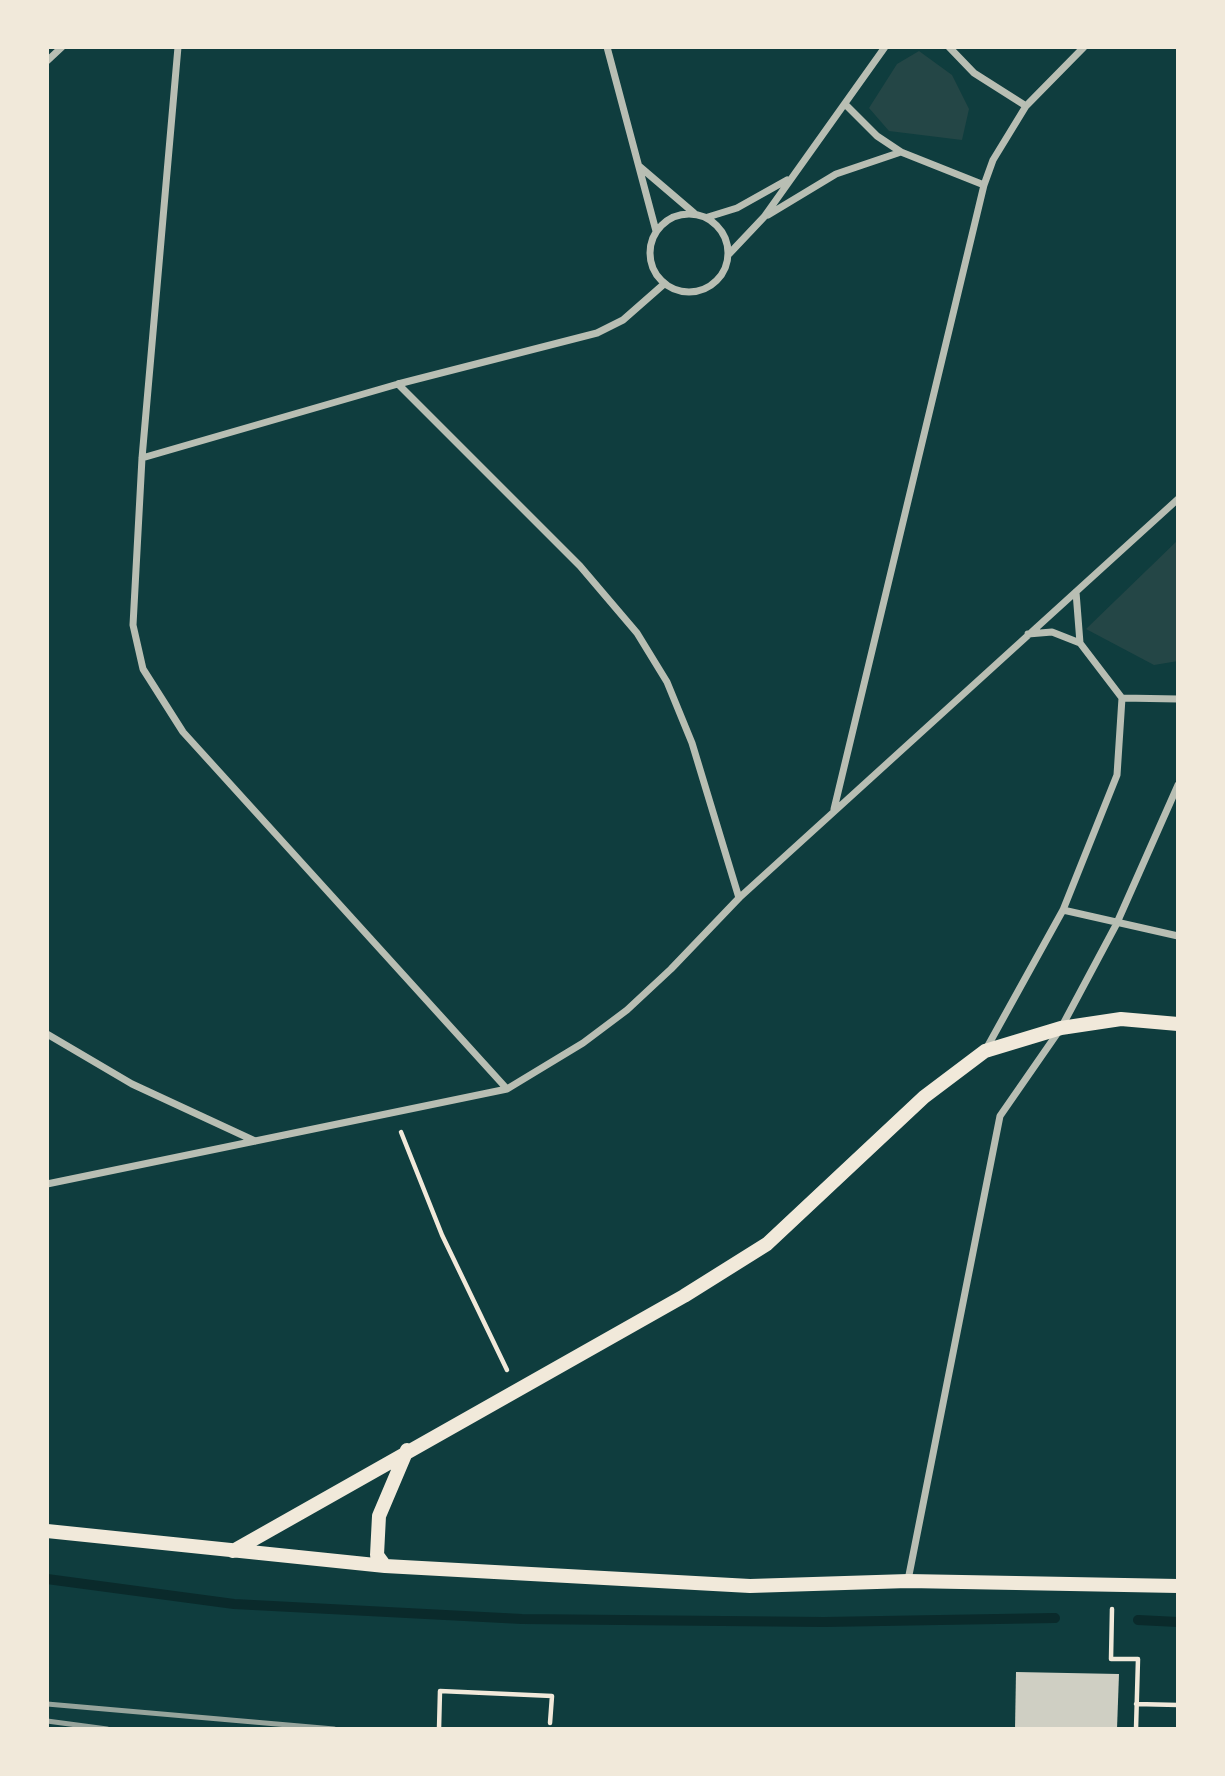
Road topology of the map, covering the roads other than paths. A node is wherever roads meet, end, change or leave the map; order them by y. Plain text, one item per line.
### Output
1 (62, 47) edge
2 (178, 47) edge
3 (607, 47) edge
4 (886, 47) edge
5 (948, 47) edge
6 (1084, 47) edge
7 (47, 61) edge
8 (845, 104) junction
9 (1026, 106) junction
10 (901, 152) junction
11 (638, 166) junction
12 (790, 178) junction
13 (984, 185) junction
14 (694, 213) junction
15 (708, 218) junction
16 (764, 218) junction
17 (656, 231) junction
18 (729, 254) junction
19 (664, 284) junction
20 (398, 384) junction
21 (142, 458) junction
22 (1178, 499) edge
23 (1076, 592) junction
24 (1027, 635) junction
25 (1080, 643) junction
26 (1122, 698) junction
27 (1178, 699) edge
28 (1178, 785) edge
29 (834, 811) junction
30 (739, 898) junction
31 (1063, 910) junction
32 (1116, 925) junction
33 (1178, 936) edge
34 (1178, 1024) edge
35 (1061, 1028) junction
36 (47, 1034) edge
37 (985, 1051) junction
38 (507, 1089) junction
39 (256, 1141) junction
40 (47, 1184) edge
41 (407, 1450) junction
42 (47, 1531) edge
43 (233, 1552) junction
44 (385, 1566) junction
45 (908, 1581) junction
46 (1178, 1586) edge

1 - 7 street
2 - 21 street
3 - 11 street
4 - 8 street
5 - 9 street
6 - 9 street
8 - 10 street
8 - 12 street
9 - 13 street
10 - 13 street
10 - 16 street
11 - 14 street
11 - 17 street
12 - 15 street
12 - 16 street
13 - 29 street
14 - 15 street
14 - 17 street
15 - 18 street
16 - 18 street
17 - 19 street
18 - 19 street
19 - 20 street
20 - 21 street
20 - 30 street
21 - 38 street
22 - 23 street
23 - 24 street
23 - 25 street
24 - 25 street
24 - 29 street
25 - 26 street
26 - 27 street
26 - 31 street
28 - 32 street
29 - 30 street
30 - 38 street
31 - 32 street
31 - 37 street
32 - 33 street
32 - 35 street
34 - 35 main road
35 - 37 main road
35 - 45 street
36 - 39 street
37 - 41 main road
38 - 39 street
39 - 40 street
41 - 43 main road
41 - 44 main road
42 - 43 main road
43 - 44 main road
44 - 45 main road
45 - 46 main road

